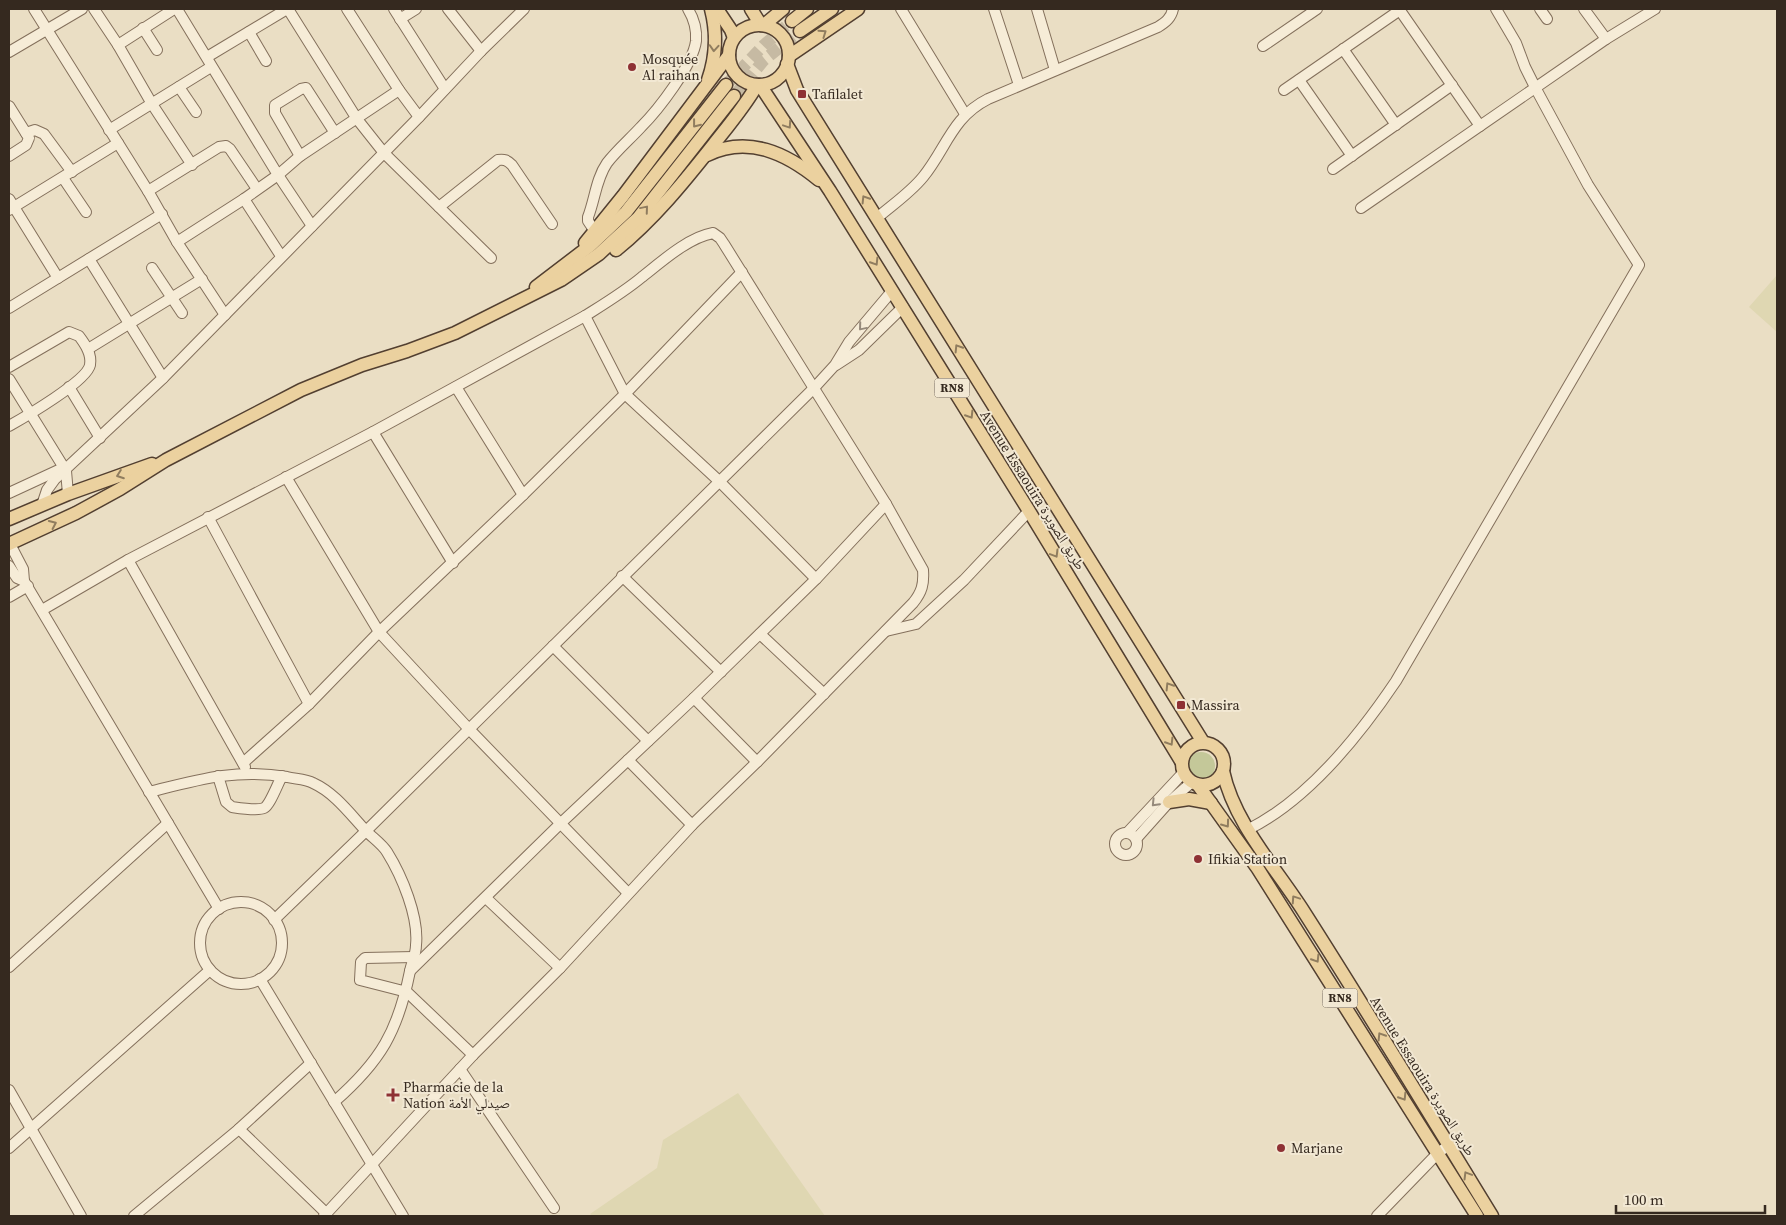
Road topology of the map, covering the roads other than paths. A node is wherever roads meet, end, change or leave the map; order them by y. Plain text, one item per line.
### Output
1 (34, 9) edge
2 (82, 9) edge
3 (94, 9) edge
4 (175, 9) edge
5 (288, 9) edge
6 (347, 9) edge
7 (394, 9) edge
8 (416, 9) edge
9 (524, 9) edge
10 (688, 9) edge
11 (711, 9) edge
12 (717, 9) edge
13 (751, 9) edge
14 (783, 9) edge
15 (807, 9) edge
16 (832, 9) edge
17 (858, 9) edge
18 (901, 9) edge
19 (994, 9) edge
20 (1037, 9) edge
21 (1173, 9) edge
22 (1317, 9) edge
23 (1400, 9) edge
24 (1496, 9) edge
25 (1540, 9) edge
26 (1584, 9) edge
27 (1655, 9) edge
28 (452, 10) edge
29 (400, 19) junction
30 (1548, 19) dead end
31 (762, 25) junction
32 (143, 28) junction
33 (46, 29) junction
34 (249, 32) junction
35 (734, 38) junction
36 (1606, 39) junction
37 (118, 45) junction
38 (1263, 46) dead end
39 (1343, 49) junction
40 (157, 50) dead end
41 (481, 51) junction
42 (9, 52) edge
43 (728, 55) junction
44 (207, 57) junction
45 (788, 60) junction
46 (266, 61) dead end
47 (212, 67) junction
48 (1055, 70) junction
49 (1299, 80) junction
50 (726, 85) tunnel mouth
51 (758, 85) junction
52 (1019, 85) junction
53 (1452, 85) junction
54 (180, 87) junction
55 (706, 87) junction
56 (1536, 89) junction
57 (400, 90) junction
58 (445, 90) junction
59 (1284, 90) dead end
60 (734, 96) tunnel mouth
61 (152, 104) junction
62 (9, 106) edge
63 (196, 112) dead end
64 (965, 114) junction
65 (419, 117) junction
66 (357, 119) junction
67 (1396, 125) junction
68 (1480, 126) junction
69 (109, 130) junction
70 (26, 133) junction
71 (335, 134) junction
72 (118, 144) junction
73 (384, 153) junction
74 (9, 156) edge
75 (300, 156) junction
76 (705, 156) junction
77 (1352, 156) junction
78 (192, 165) junction
79 (1334, 169) dead end
80 (68, 175) junction
81 (278, 176) junction
82 (257, 189) junction
83 (830, 190) junction
84 (148, 191) junction
85 (244, 199) junction
86 (10, 206) edge
87 (439, 207) junction
88 (1361, 208) dead end
89 (86, 212) dead end
90 (162, 214) junction
91 (877, 218) junction
92 (552, 224) dead end
93 (312, 226) junction
94 (594, 230) junction
95 (177, 242) junction
96 (281, 256) junction
97 (490, 258) dead end
98 (89, 259) junction
99 (582, 259) junction
100 (152, 268) dead end
101 (742, 272) junction
102 (58, 278) junction
103 (202, 278) junction
104 (892, 291) junction
105 (171, 297) junction
106 (9, 308) edge
107 (903, 308) junction
108 (182, 313) dead end
109 (225, 315) junction
110 (585, 316) junction
111 (129, 323) junction
112 (88, 349) junction
113 (835, 365) junction
114 (9, 367) edge
115 (163, 378) junction
116 (9, 379) edge
117 (69, 387) junction
118 (456, 387) junction
119 (814, 388) junction
120 (625, 394) junction
121 (30, 414) junction
122 (9, 426) edge
123 (373, 432) junction
124 (100, 438) junction
125 (166, 460) junction
126 (65, 469) junction
127 (286, 477) junction
128 (719, 481) junction
129 (9, 493) edge
130 (68, 494) junction
131 (523, 495) junction
132 (42, 504) junction
133 (886, 504) junction
134 (1029, 511) junction
135 (76, 513) junction
136 (208, 517) junction
137 (9, 520) edge
138 (9, 544) edge
139 (128, 560) junction
140 (453, 563) junction
141 (10, 573) edge
142 (622, 576) junction
143 (816, 579) junction
144 (26, 584) junction
145 (9, 597) edge
146 (42, 610) junction
147 (885, 631) junction
148 (379, 632) junction
149 (760, 634) junction
150 (553, 646) junction
151 (721, 672) junction
152 (824, 694) junction
153 (694, 698) junction
154 (309, 704) junction
155 (468, 728) junction
156 (648, 741) junction
157 (1203, 742) junction
158 (628, 760) junction
159 (757, 762) junction
160 (245, 768) junction
161 (1223, 771) junction
162 (1189, 775) junction
163 (218, 776) junction
164 (282, 776) junction
165 (149, 792) junction
166 (1169, 802) junction
167 (1211, 803) junction
168 (168, 823) junction
169 (560, 823) junction
170 (692, 825) junction
171 (1249, 829) junction
172 (366, 831) junction
173 (628, 893) junction
174 (486, 898) junction
175 (219, 909) junction
176 (274, 920) junction
177 (414, 957) junction
178 (9, 967) edge
179 (560, 968) junction
180 (210, 970) junction
181 (410, 970) junction
182 (260, 979) junction
183 (407, 992) junction
184 (472, 1055) junction
185 (311, 1063) junction
186 (460, 1069) junction
187 (9, 1090) edge
188 (334, 1102) junction
189 (31, 1128) junction
190 (239, 1129) junction
191 (9, 1148) edge
192 (1443, 1149) junction
193 (373, 1165) junction
194 (554, 1208) dead end
195 (325, 1215) edge
196 (81, 1216) edge
197 (134, 1216) edge
198 (403, 1216) edge
199 (1377, 1216) edge
200 (1477, 1216) edge
201 (1492, 1216) edge

1 - 33 street
2 - 33 street
3 - 37 street
4 - 32 street
4 - 44 street
5 - 34 street
5 - 66 street
6 - 57 street
7 - 29 street
8 - 29 street
9 - 41 street
10 - 94 street
11 -> 55 main road
12 - 35 main road
13 - 31 main road
14 - 31 main road
15 - 16 main road
45 -> 17 main road
18 - 64 street
19 - 52 street
20 - 48 street
21 - 48 street
22 - 38 street
23 - 39 street
23 - 53 street
24 - 56 street
25 - 30 street
26 - 36 street
27 - 36 street
28 - 41 street
29 - 58 street
31 - 35 main road
31 - 45 main road
32 - 37 street
32 - 40 street
33 - 42 street
33 - 69 street
34 - 44 street
34 - 46 street
35 - 43 main road
36 - 56 street
37 - 61 street
39 - 49 street
39 - 67 street
41 - 58 street
43 - 51 main road
43 - 55 main road
44 - 47 street
45 - 51 main road
91 -> 45 main road, Avenue Essaouira طريق الصويرة / RN8
47 - 54 street
47 - 81 street
48 - 52 street
49 - 59 street
49 - 77 street
50 -> 99 main road
51 - 76 main road
51 -> 83 main road, Avenue Essaouira طريق الصويرة / RN8
52 - 64 street
53 - 67 street
53 - 68 street
54 - 61 street
54 - 63 street
55 - 94 main road
56 - 68 street
56 - 171 street
57 - 65 street
57 - 66 street
58 - 65 street
99 -> 60 main road
61 - 69 street
61 - 78 street
62 - 70 street
64 - 91 street
65 - 73 street
66 - 71 street
66 - 73 street
67 - 77 street
68 - 88 street
69 - 72 street
70 - 74 street
70 - 80 street
71 - 75 street
71 - 75 street
72 - 80 street
72 - 84 street
73 - 87 street
73 - 93 street
75 - 81 street
76 - 83 main road
76 - 99 main road
77 - 79 street
78 - 82 street
78 - 84 street
80 - 86 street
80 - 89 street
81 - 82 street
81 - 93 street
82 - 85 street
83 -> 104 main road, Avenue Essaouira طريق الصويرة / RN8
84 - 90 street
85 - 95 street
85 - 96 street
86 - 102 street
87 - 92 street
87 - 97 street
90 - 95 street
90 - 98 street
157 -> 91 main road, Avenue Essaouira طريق الصويرة / RN8
93 - 96 street
94 - 99 main road
95 - 103 street
96 - 109 street
98 - 102 street
98 - 111 street
99 - 125 main road
100 - 105 street
101 - 110 street
101 - 119 street
101 - 120 street
102 - 106 street
103 - 105 street
103 - 109 street
104 - 107 main road, Avenue Essaouira طريق الصويرة / RN8
104 -> 113 street
105 - 108 street
105 - 111 street
107 - 113 street
107 -> 134 main road, Avenue Essaouira طريق الصويرة / RN8
109 - 115 street
110 - 118 street
110 - 120 street
111 - 112 street
111 - 115 street
112 - 114 street
112 - 117 street
113 - 119 street
115 - 124 street
116 - 121 street
117 - 121 street
117 - 124 street
118 - 123 street
118 - 131 street
119 - 128 street
119 - 133 street
120 - 128 street
120 - 131 street
121 - 122 street
121 - 126 street
123 - 127 street
123 - 140 street
124 - 126 street
125 -> 130 main road
125 - 135 main road
126 - 129 street
126 - 130 street
126 - 132 street
127 - 136 street
127 - 148 street
128 - 142 street
128 - 143 street
130 - 132 main road
130 - 135 main road
131 - 140 street
132 - 137 main road
133 - 143 street
133 - 147 street
134 - 147 street
134 -> 162 main road, Avenue Essaouira طريق الصويرة / RN8
138 -> 135 main road
136 - 139 street
136 - 154 street
138 - 144 street
139 - 146 street
139 - 160 street
140 - 148 street
141 - 144 street
142 - 150 street
142 - 151 street
143 - 149 street
144 - 145 street
144 - 146 street
146 - 165 street
147 - 152 street
148 - 154 street
148 - 155 street
149 - 151 street
149 - 152 street
150 - 155 street
150 - 156 street
151 - 153 street
152 - 159 street
153 - 156 street
153 - 159 street
154 - 160 street
155 - 169 street
155 - 172 street
156 - 158 street
157 - 161 main road, RN8
157 - 162 main road
158 - 169 street
158 - 170 street
159 - 170 street
160 - 163 street
160 - 164 street
161 - 162 main road
161 - 171 main road, Avenue Essaouira طريق الصويرة / RN8
162 - 166 street
162 -> 166 street
162 - 167 main road, Avenue Essaouira طريق الصويرة / RN8
163 - 164 street
163 - 165 street
164 - 172 street
165 - 168 street
166 - 167 main road
167 -> 192 main road, Avenue Essaouira طريق الصويرة / RN8
168 - 175 street
168 - 178 street
169 - 173 street
169 - 174 street
170 - 173 street
192 -> 171 main road, Avenue Essaouira طريق الصويرة / RN8
172 - 176 street
172 - 177 street
173 - 179 street
174 - 179 street
174 - 181 street
175 - 176 street
175 - 180 street
176 - 182 street
177 - 181 street
177 - 183 street
179 - 184 street
180 - 182 street
180 - 189 street
181 - 183 street
182 - 185 street
183 - 184 street
183 - 188 street
184 - 186 street
185 - 188 street
185 - 190 street
186 - 193 street
186 - 194 street
187 - 189 street
188 - 193 street
189 - 191 street
189 - 196 street
190 - 195 street
190 - 197 street
192 - 199 street
192 - 200 main road, Avenue Essaouira طريق الصويرة / RN8
201 -> 192 main road, Avenue Essaouira طريق الصويرة / RN8
193 - 195 street
193 - 198 street

